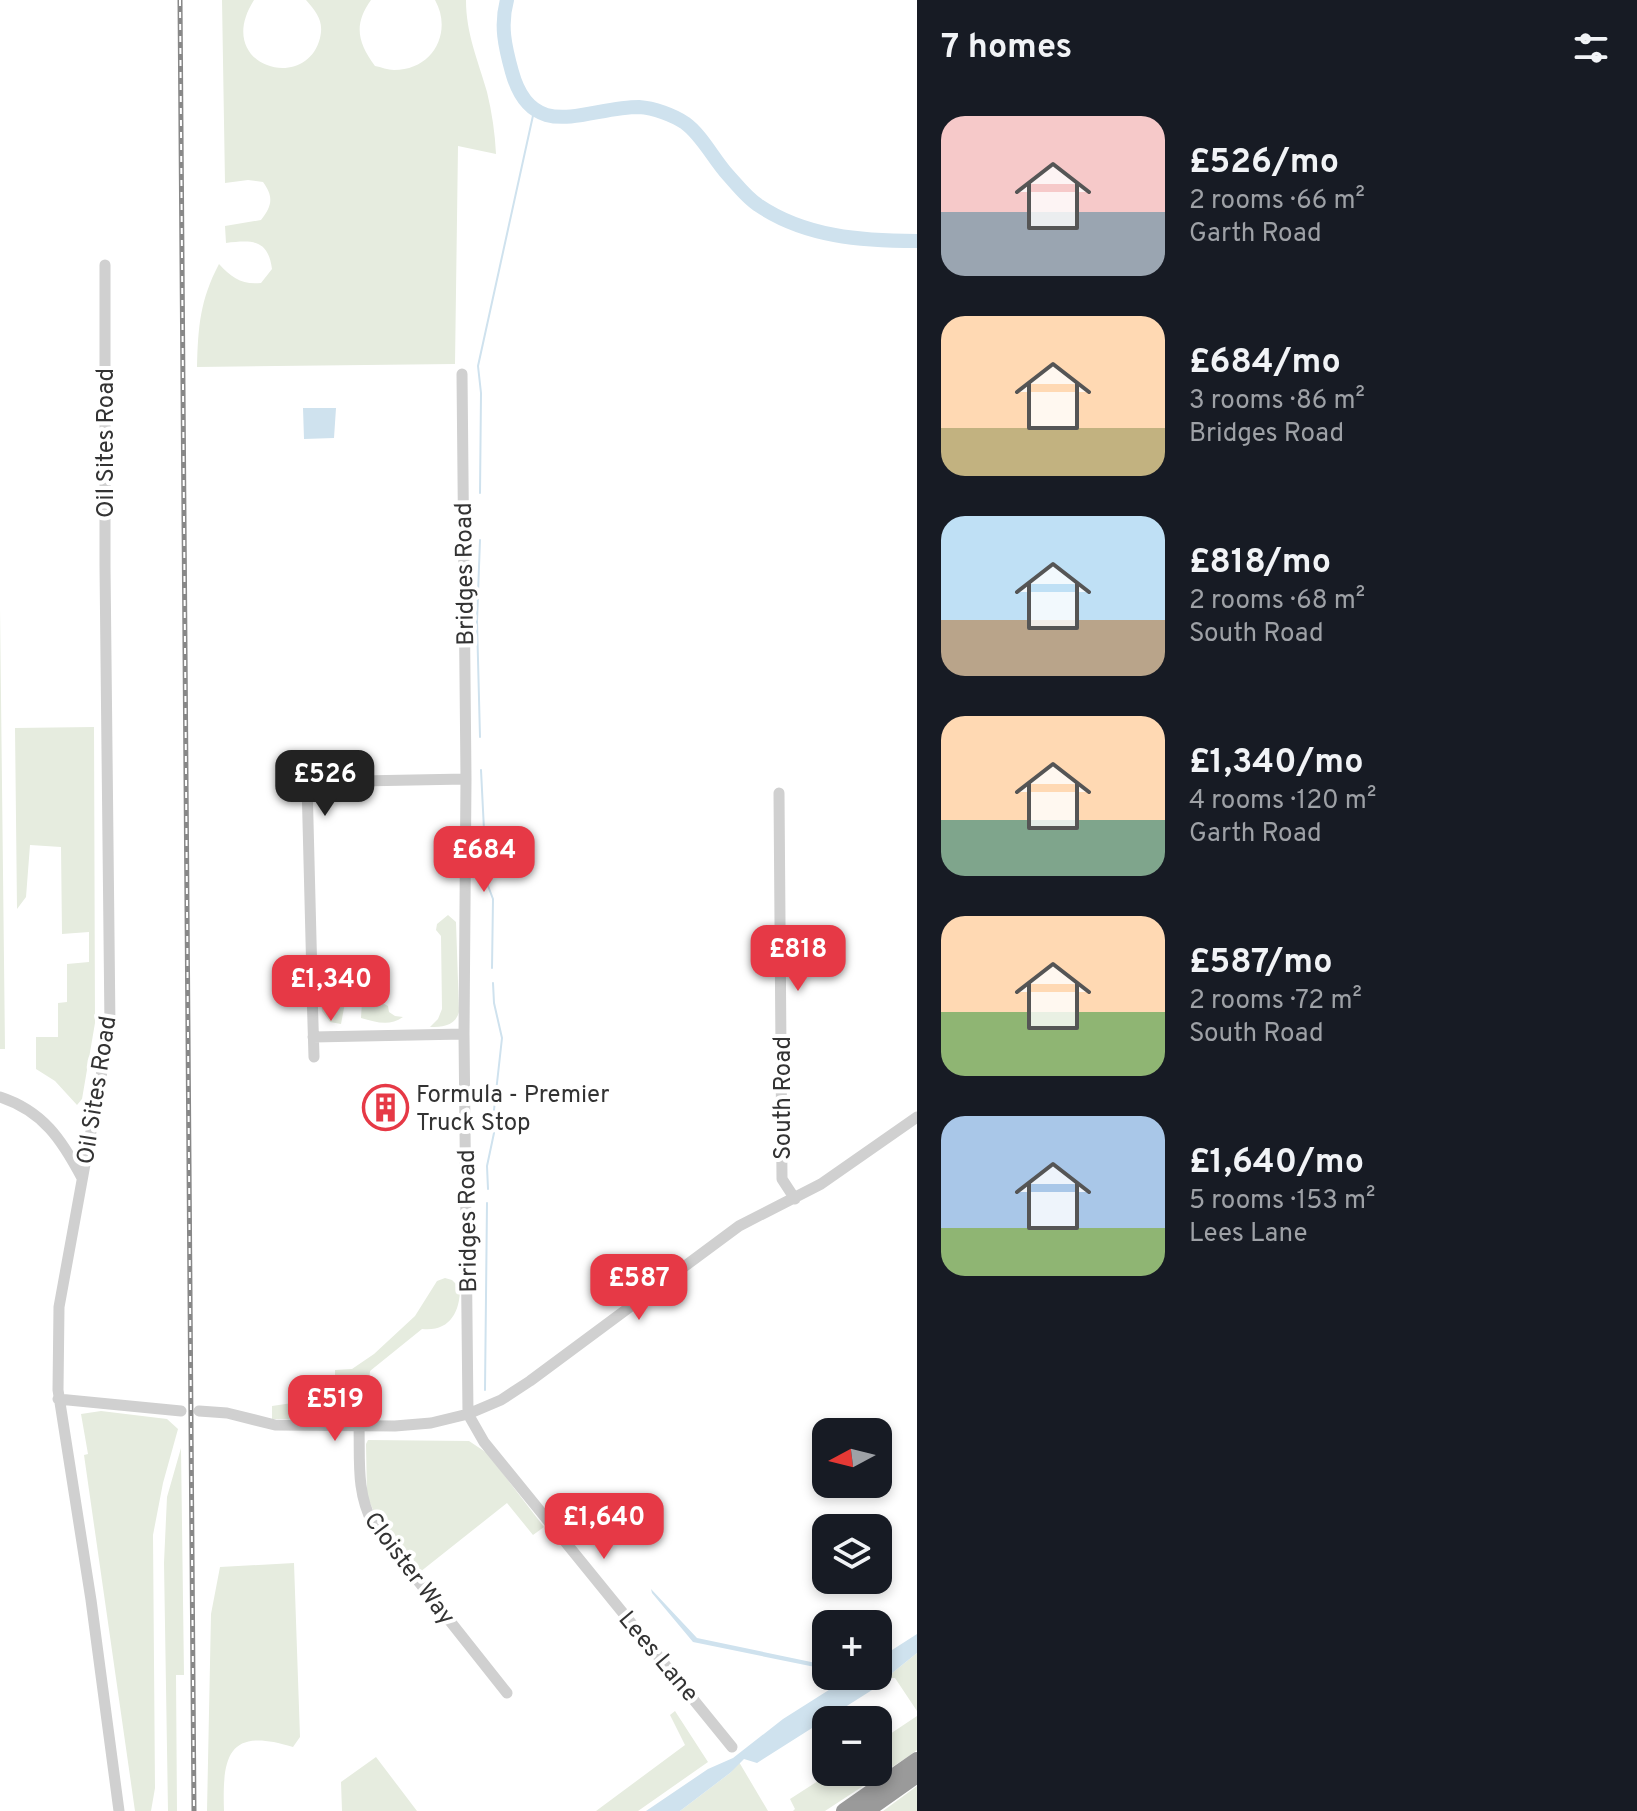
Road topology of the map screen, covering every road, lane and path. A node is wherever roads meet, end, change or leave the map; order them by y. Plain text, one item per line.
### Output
1 (105, 265) dead end
2 (462, 374) dead end
3 (466, 779) junction
4 (779, 793) dead end
5 (464, 1034) junction
6 (313, 1037) junction
7 (314, 1057) dead end
8 (0, 1097) edge
9 (917, 1117) edge
10 (82, 1179) junction
11 (795, 1199) junction
12 (58, 1399) junction
13 (181, 1411) dead end
14 (199, 1411) dead end
15 (468, 1414) junction
16 (359, 1426) junction
17 (507, 1693) dead end
18 (732, 1747) dead end
19 (917, 1760) edge
20 (917, 1775) edge
21 (119, 1811) edge
22 (844, 1811) edge
23 (866, 1811) edge

1 - 10 street, Oil Sites Road
2 - 3 street, Bridges Road
3 - 5 street, Bridges Road
3 - 6 street
4 - 11 street, South Road
5 - 6 street
5 - 15 street, Bridges Road
6 - 7 street
8 - 10 street
9 - 11 street
10 - 12 street, Oil Sites Road
11 - 15 street
12 - 13 street
12 - 21 street, Oil Sites Road
14 - 16 street
15 - 16 street
15 - 18 street, Lees Lane
16 - 17 street, Cloister Way
19 - 22 highway
20 - 23 highway

